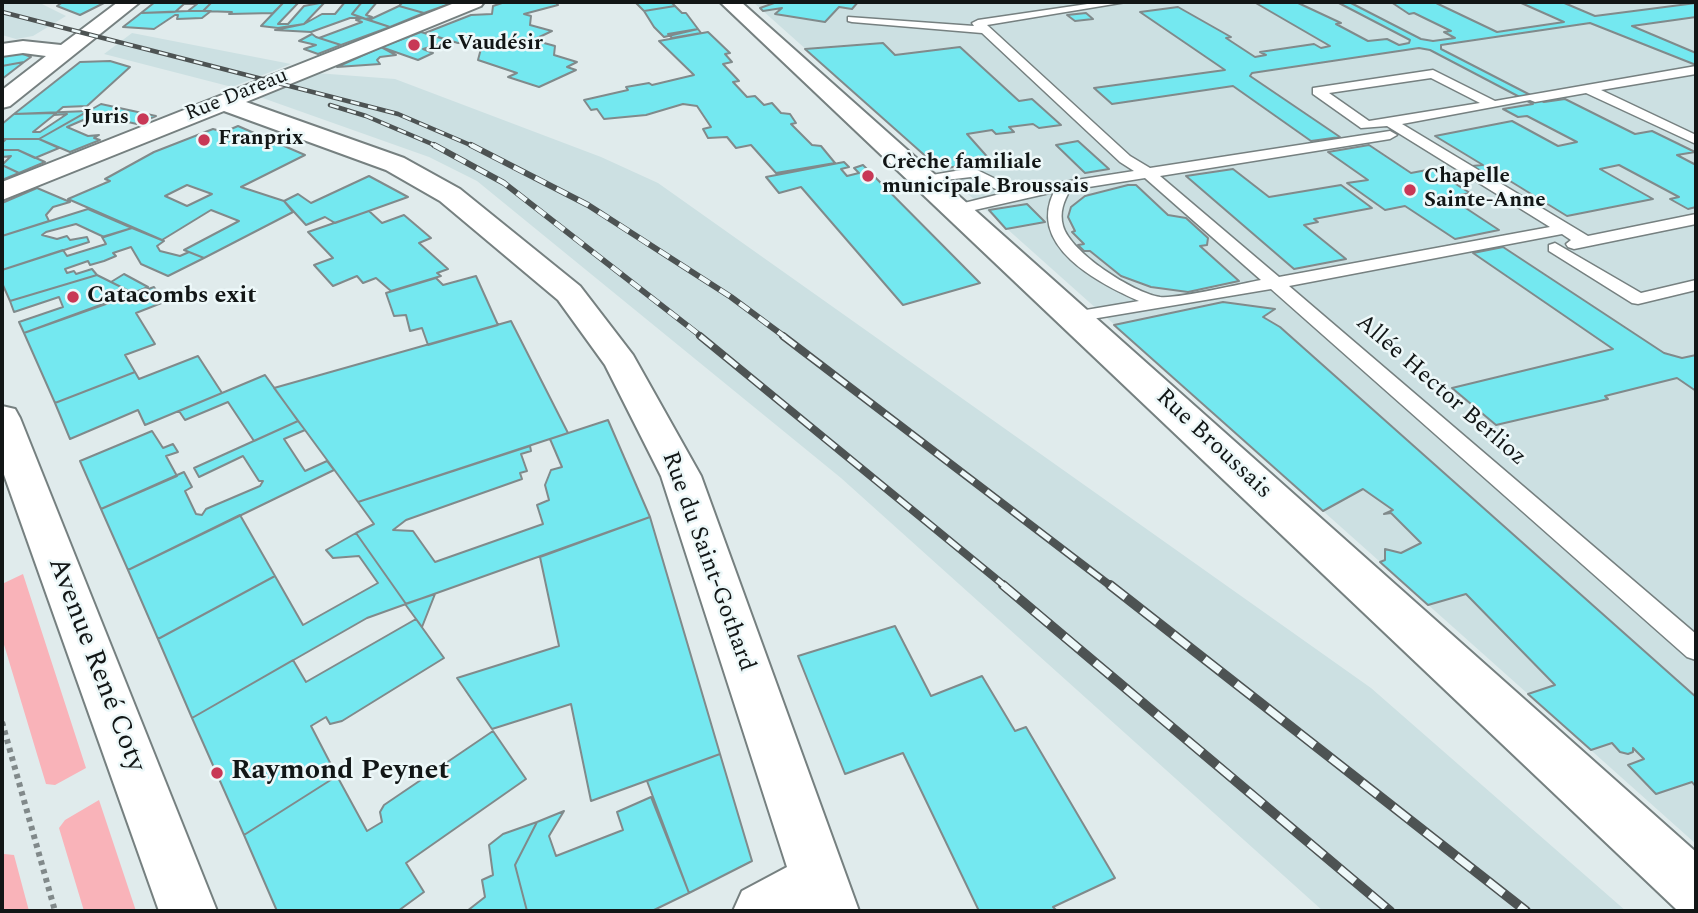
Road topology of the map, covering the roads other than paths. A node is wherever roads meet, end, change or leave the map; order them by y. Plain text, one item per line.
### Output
1 (130, 2) edge
2 (474, 2) edge
3 (730, 2) edge
4 (1121, 2) edge
5 (852, 19) dead end
6 (985, 30) junction
7 (2, 50) edge
8 (66, 52) junction
9 (1696, 70) edge
10 (1588, 89) junction
11 (2, 101) edge
12 (222, 102) junction
13 (1493, 104) junction
14 (1389, 122) junction
15 (1406, 132) junction
16 (1694, 138) edge
17 (1148, 173) junction
18 (925, 180) junction
19 (1065, 186) junction
20 (2, 192) edge
21 (1026, 192) junction
22 (957, 209) junction
23 (1696, 219) edge
24 (1565, 229) junction
25 (1586, 242) junction
26 (1276, 283) junction
27 (1696, 285) edge
28 (1159, 303) junction
29 (1074, 317) junction
30 (2, 418) edge
31 (1696, 649) edge
32 (1696, 889) edge
33 (824, 896) edge
34 (188, 911) edge
35 (762, 911) edge

1 - 8 street
2 - 12 street, Rue Dareau
3 - 18 street, Rue Broussais
4 - 6 lane
5 - 6 lane
6 - 17 lane, Allée Hector Berlioz
7 - 8 street
8 - 11 street
9 - 10 lane
10 - 13 lane
10 - 16 lane
12 - 20 street, Rue Dareau
12 - 33 street, Rue du Saint-Gothard
13 - 14 lane
13 - 14 lane
14 - 15 lane
15 - 17 lane
15 - 24 lane
17 - 19 lane
17 - 26 lane, Allée Hector Berlioz
18 - 21 lane
18 - 22 street, Rue Broussais
19 - 21 lane
19 - 28 lane
21 - 22 lane
22 - 29 street, Rue Broussais
23 - 25 lane
24 - 25 lane
24 - 26 lane
25 - 27 lane
26 - 28 lane
26 - 31 lane, Allée Hector Berlioz
28 - 29 lane
29 - 32 street, Rue Broussais
30 - 34 street, Avenue René Coty
33 - 35 street

